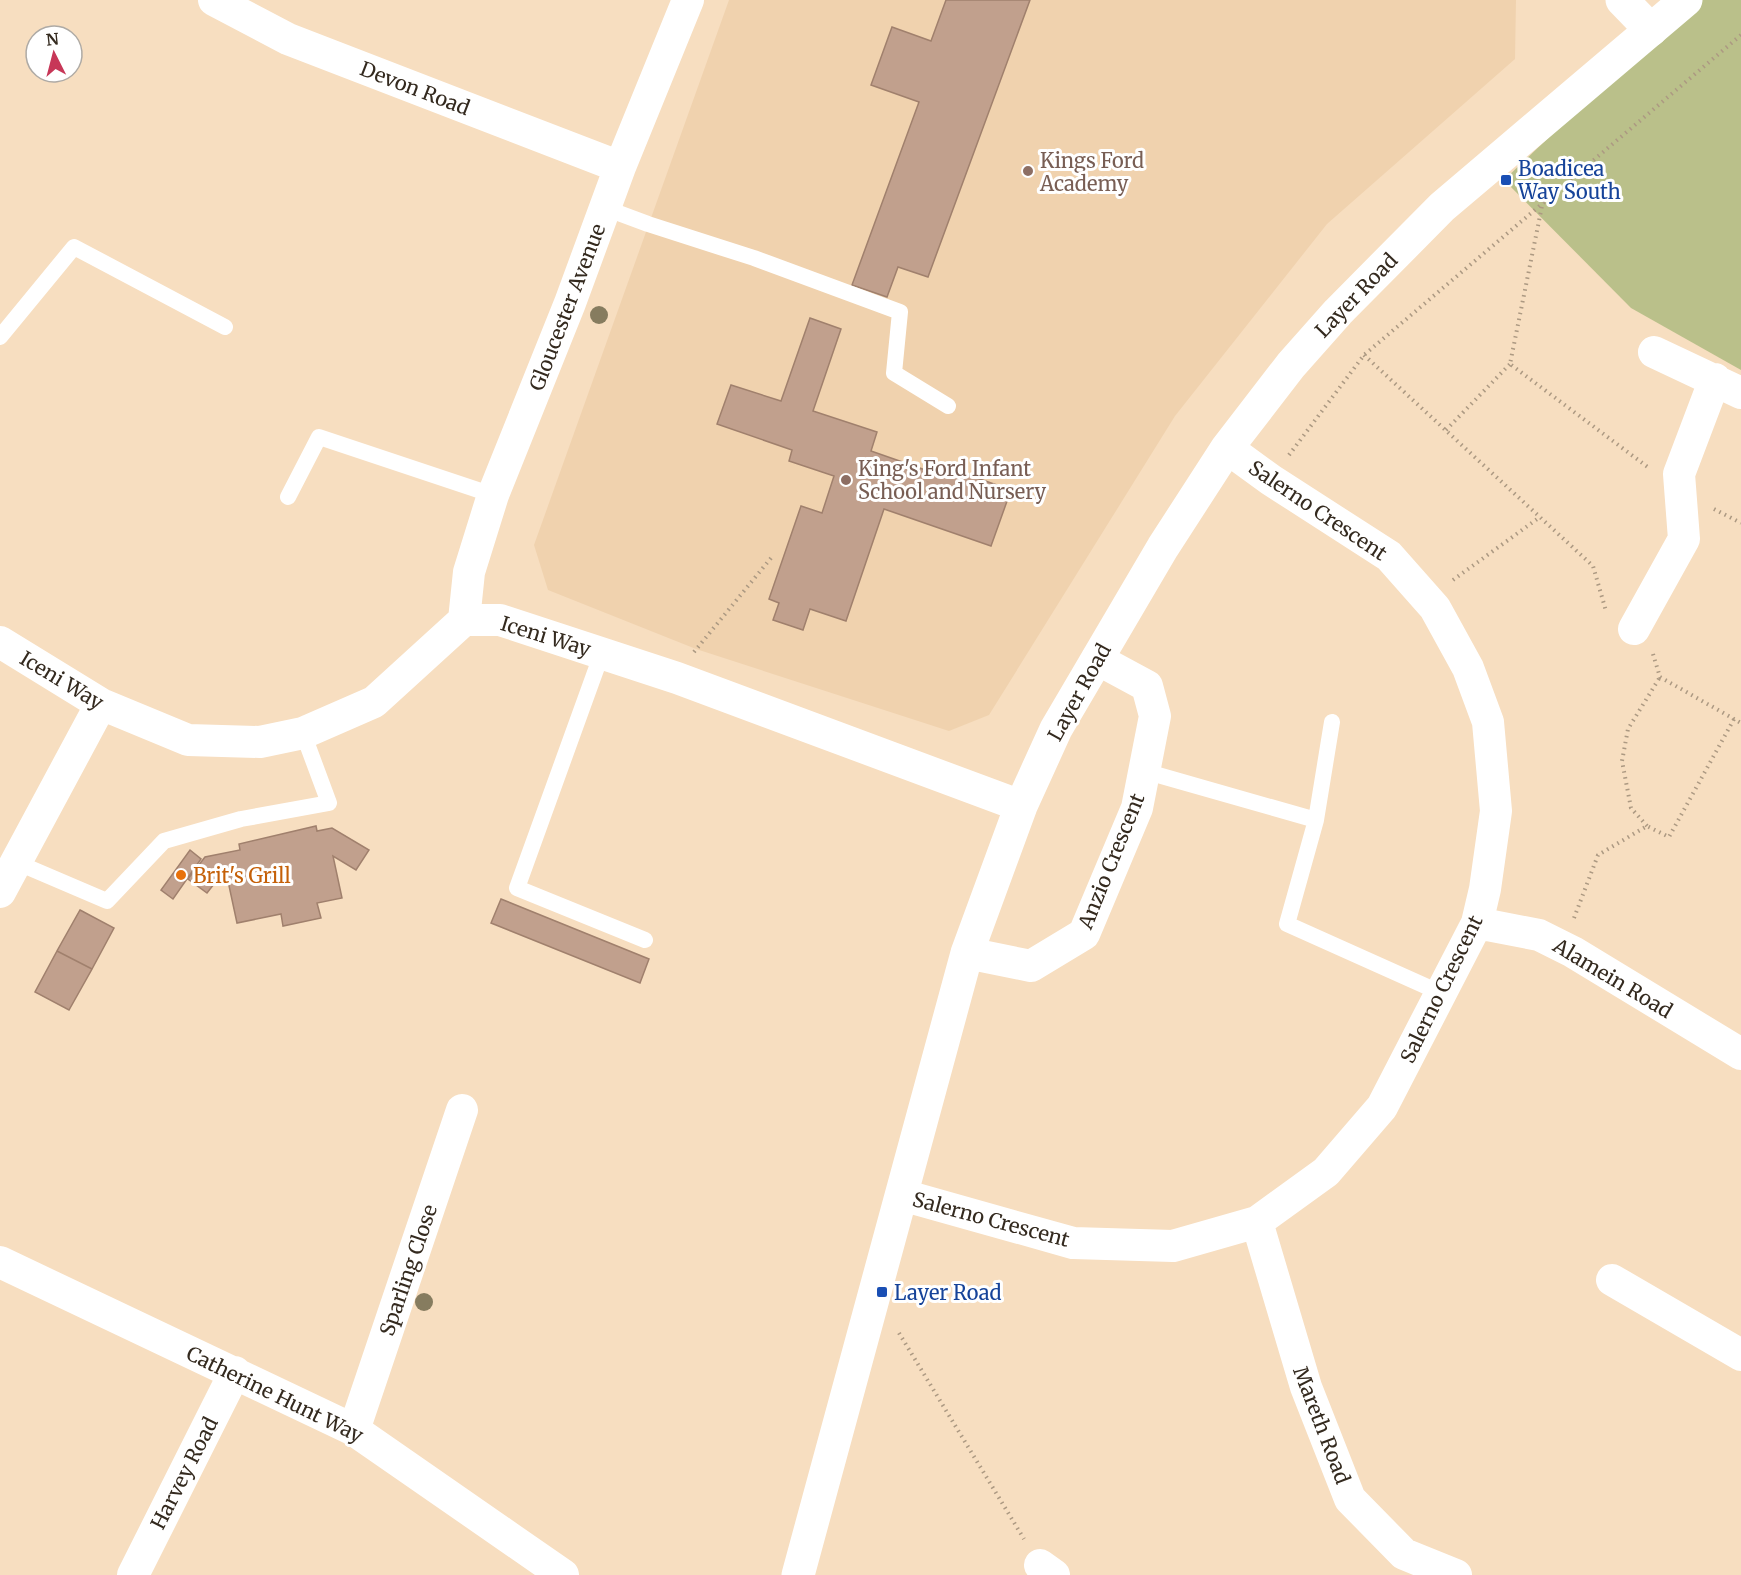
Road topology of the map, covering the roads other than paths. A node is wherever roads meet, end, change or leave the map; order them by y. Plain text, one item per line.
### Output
1 (214, 0) edge
2 (688, 0) edge
3 (1623, 0) edge
4 (1686, 0) edge
5 (1651, 30) junction
6 (620, 167) junction
7 (605, 208) junction
8 (225, 327) dead end
9 (0, 337) edge
10 (1654, 352) dead end
11 (1728, 386) edge
12 (948, 406) dead end
13 (1227, 448) junction
14 (494, 495) junction
15 (288, 496) dead end
16 (464, 620) junction
17 (1631, 632) road end
18 (0, 642) edge
19 (602, 653) junction
20 (1097, 659) junction
21 (101, 704) junction
22 (1332, 722) dead end
23 (303, 733) junction
24 (1144, 771) junction
25 (1021, 806) junction
26 (1316, 820) junction
27 (18, 863) junction
28 (0, 892) edge
29 (1477, 923) junction
30 (645, 940) dead end
31 (967, 953) junction
32 (1441, 993) junction
33 (1741, 1054) edge
34 (462, 1110) dead end
35 (902, 1195) junction
36 (1257, 1222) junction
37 (0, 1262) edge
38 (1612, 1281) dead end
39 (1741, 1355) edge
40 (235, 1372) junction
41 (354, 1430) junction
42 (133, 1575) edge
43 (563, 1575) edge
44 (798, 1575) edge
45 (1456, 1575) edge

1 - 6 street, Devon Road
2 - 6 street, Gloucester Avenue
3 - 5 main road
4 - 5 main road, Layer Road
5 - 13 main road, Layer Road
6 - 7 street, Gloucester Avenue
7 - 12 lane
7 - 14 street, Gloucester Avenue
8 - 9 lane
10 - 11 street
11 - 17 street
13 - 20 main road, Layer Road
13 - 29 street, Salerno Crescent
14 - 15 lane
14 - 16 street, Gloucester Avenue
16 - 19 street, Iceni Way
16 - 23 street, Iceni Way
18 - 21 street, Iceni Way
19 - 25 street, Iceni Way
19 - 30 lane
20 - 24 street, Anzio Crescent
20 - 25 main road, Layer Road
21 - 23 street, Iceni Way
21 - 27 street
22 - 26 lane
23 - 27 lane
24 - 26 lane
24 - 31 street, Anzio Crescent
25 - 31 main road, Layer Road
26 - 32 lane
27 - 28 street
29 - 32 street, Salerno Crescent
29 - 33 street, Alamein Road
31 - 35 main road, Layer Road
32 - 36 street, Salerno Crescent
34 - 41 street, Sparling Close
35 - 36 street, Salerno Crescent
35 - 44 main road, Layer Road
36 - 45 street, Mareth Road
37 - 40 street, Catherine Hunt Way
38 - 39 street
40 - 41 street, Catherine Hunt Way
40 - 42 street, Harvey Road
41 - 43 street, Catherine Hunt Way

